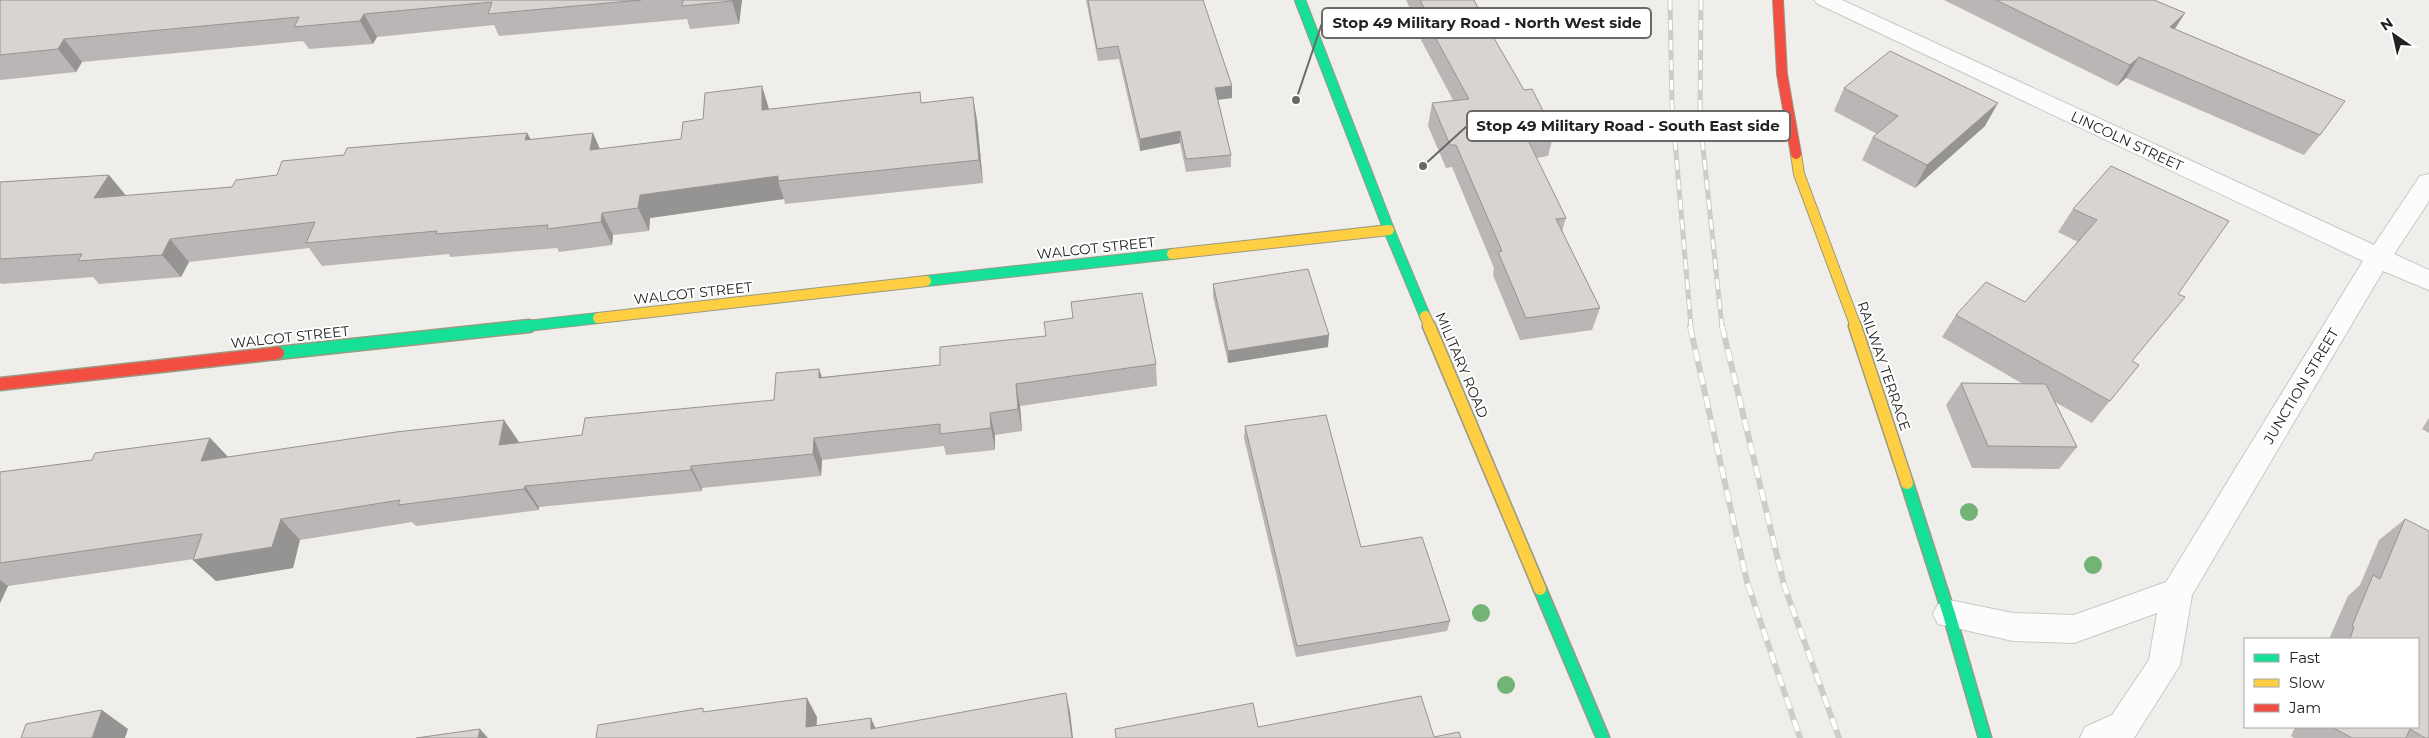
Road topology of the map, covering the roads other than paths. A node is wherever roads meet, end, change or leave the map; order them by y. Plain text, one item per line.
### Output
1 (1300, 0) edge
2 (1778, 0) edge
3 (1825, 0) edge
4 (2429, 182) edge
5 (1389, 230) junction
6 (2378, 258) junction
7 (2429, 281) edge
8 (0, 384) edge
9 (2177, 592) junction
10 (1949, 614) junction
11 (2121, 734) edge
12 (1603, 738) edge
13 (1985, 738) edge

1 - 5 street, MILITARY ROAD
2 - 10 street, RAILWAY TERRACE
3 - 6 street, LINCOLN STREET
4 - 6 street, JUNCTION STREET
5 - 8 street, WALCOT STREET
5 - 12 street, MILITARY ROAD
6 - 7 street, LINCOLN STREET
6 - 9 street, JUNCTION STREET
9 - 10 street
9 - 11 street, JUNCTION STREET
10 - 13 street, RAILWAY TERRACE

